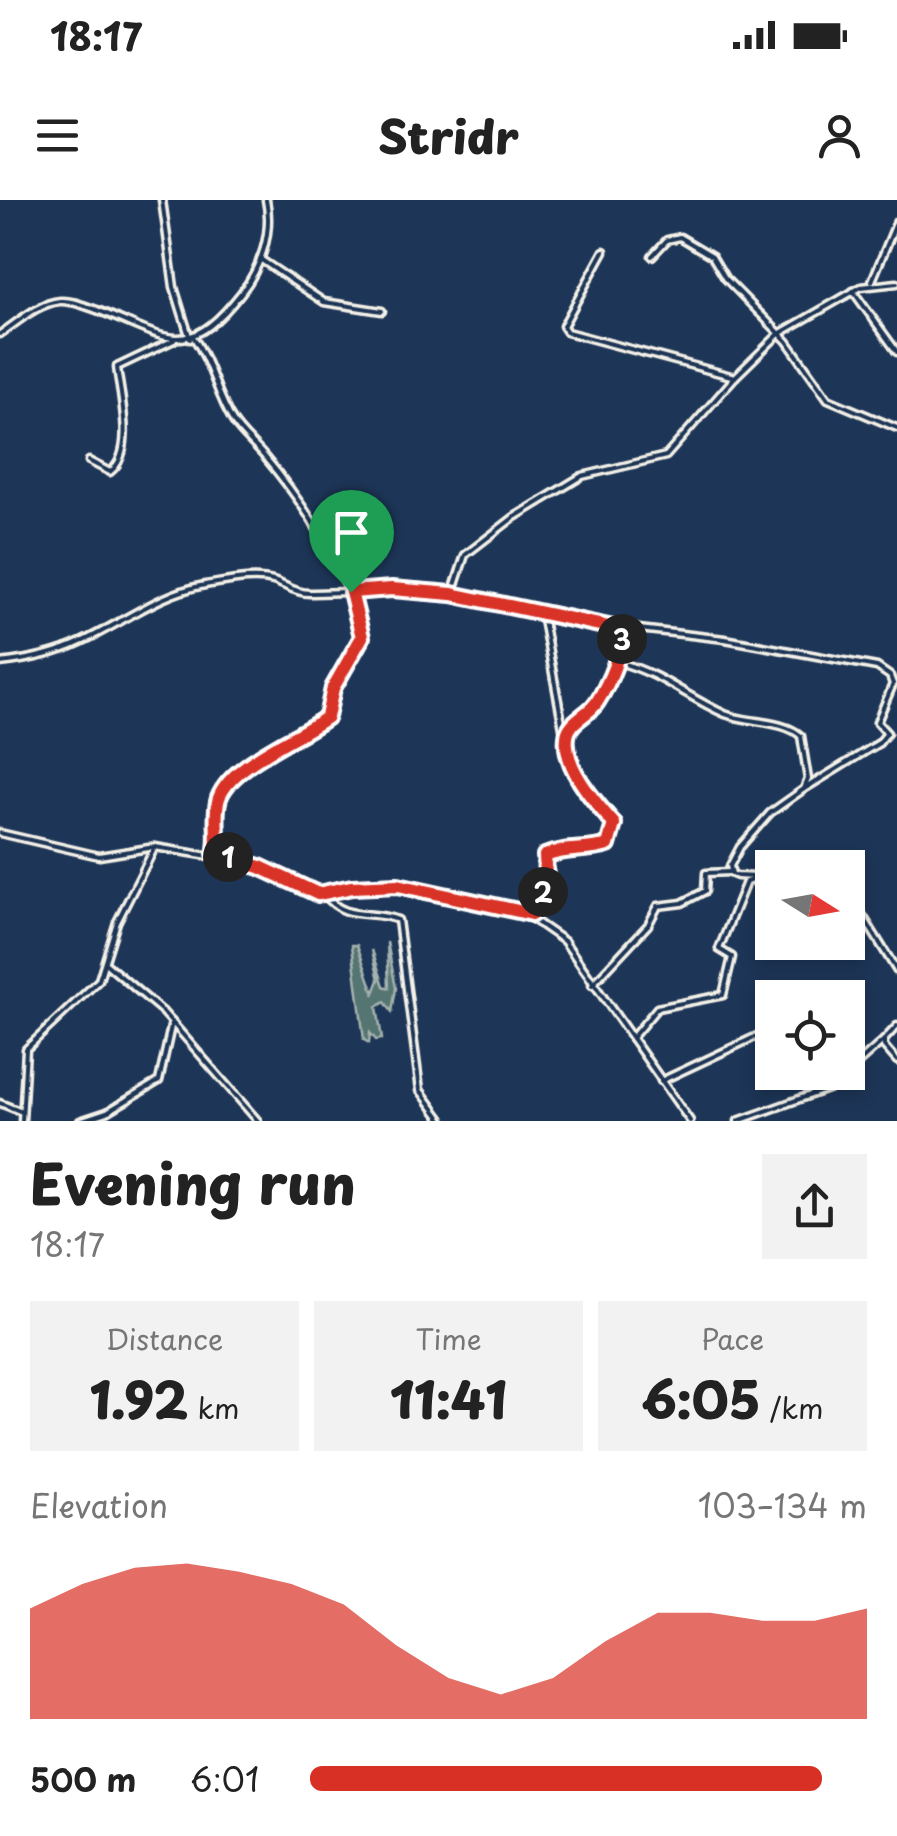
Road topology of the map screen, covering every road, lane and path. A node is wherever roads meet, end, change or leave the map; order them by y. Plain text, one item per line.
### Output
1 (162, 200) edge
2 (266, 200) edge
3 (897, 221) edge
4 (604, 252) dead end
5 (652, 256) dead end
6 (260, 259) junction
7 (871, 283) junction
8 (897, 283) edge
9 (853, 291) junction
10 (382, 311) dead end
11 (0, 334) edge
12 (779, 334) junction
13 (192, 339) junction
14 (174, 340) junction
15 (897, 352) edge
16 (736, 377) junction
17 (897, 428) edge
18 (89, 461) dead end
19 (351, 592) junction
20 (452, 594) junction
21 (542, 614) junction
22 (623, 630) junction
23 (618, 662) junction
24 (0, 663) edge
25 (566, 736) junction
26 (804, 788) junction
27 (0, 833) edge
28 (155, 847) junction
29 (215, 854) junction
30 (730, 872) junction
31 (755, 878) edge
32 (755, 880) edge
33 (325, 895) junction
34 (525, 913) junction
35 (865, 919) edge
36 (105, 963) junction
37 (897, 971) edge
38 (592, 985) junction
39 (172, 1022) junction
40 (897, 1026) edge
41 (755, 1037) edge
42 (631, 1038) junction
43 (884, 1040) junction
44 (897, 1061) edge
45 (661, 1081) junction
46 (0, 1103) edge
47 (22, 1112) junction
48 (22, 1121) edge
49 (80, 1121) edge
50 (258, 1121) edge
51 (443, 1121) edge
52 (690, 1121) edge
53 (738, 1121) edge

1 - 13 street
2 - 6 street
3 - 7 street
4 - 16 street
5 - 12 street
6 - 10 street
6 - 13 street
7 - 8 street
7 - 9 street
9 - 12 street
9 - 15 street
11 - 14 street
12 - 16 street
12 - 17 street
13 - 14 street
13 - 19 street
14 - 18 street
16 - 20 street
19 - 20 street
19 - 24 street
19 - 29 street
20 - 21 street
21 - 22 street
21 - 25 street
22 - 23 street
22 - 26 street
23 - 25 street
23 - 26 street
25 - 34 street
26 - 30 street
27 - 28 street
28 - 29 street
28 - 36 street
29 - 33 street
30 - 31 street
30 - 38 street
32 - 42 street
33 - 34 street
33 - 51 street
34 - 38 street
35 - 37 street
36 - 39 street
36 - 47 street
38 - 42 street
39 - 49 street
39 - 50 street
40 - 43 street
41 - 45 street
42 - 45 street
43 - 44 street
43 - 53 street
45 - 52 street
46 - 47 street
47 - 48 street

